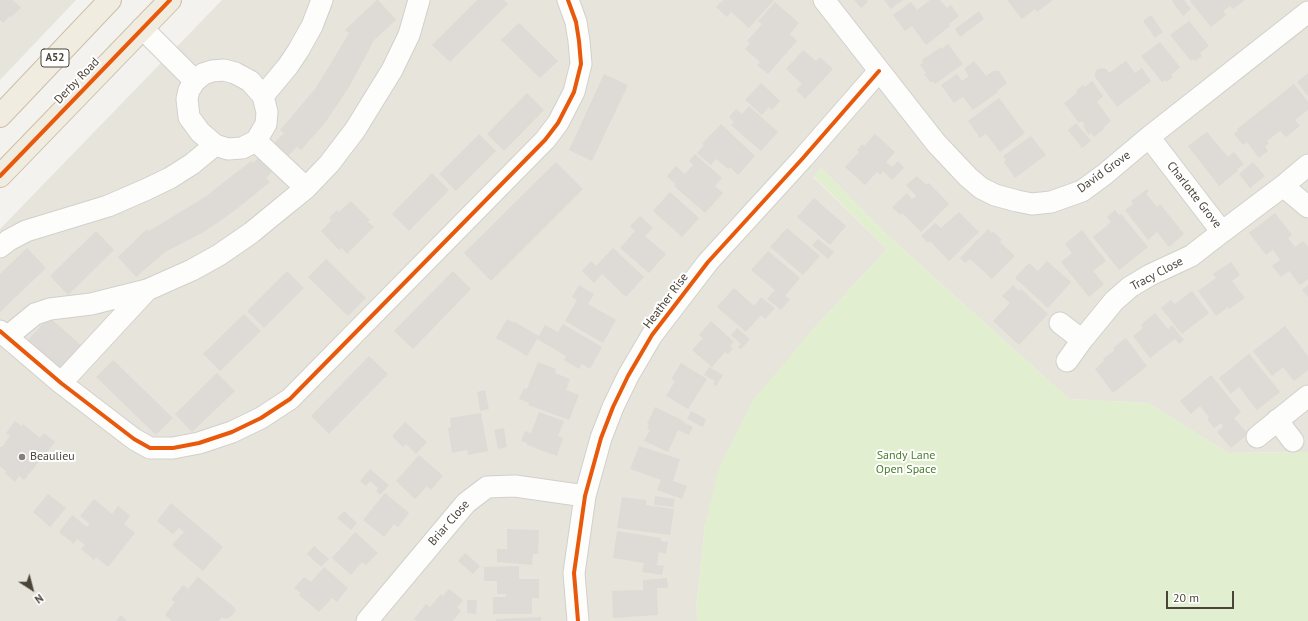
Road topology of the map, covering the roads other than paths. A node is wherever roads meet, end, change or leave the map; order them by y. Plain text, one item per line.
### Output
1 (110, 0) edge
2 (170, 0) edge
3 (322, 0) edge
4 (419, 0) edge
5 (568, 0) edge
6 (824, 0) edge
7 (1308, 12) edge
8 (142, 28) junction
9 (879, 70) junction
10 (195, 81) junction
11 (263, 96) junction
12 (0, 116) edge
13 (1149, 137) junction
14 (256, 141) junction
15 (215, 145) junction
16 (1308, 165) edge
17 (0, 176) edge
18 (1283, 186) junction
19 (306, 188) junction
20 (1308, 207) edge
21 (1222, 232) junction
22 (0, 247) edge
23 (147, 290) junction
24 (1060, 323) dead end
25 (4, 334) edge
26 (1082, 340) junction
27 (1067, 361) dead end
28 (62, 383) junction
29 (1308, 396) edge
30 (1277, 420) junction
31 (1257, 437) dead end
32 (1293, 441) dead end
33 (585, 496) junction
34 (367, 621) edge
35 (578, 621) edge

1 - 12 highway, A52
2 - 8 highway, Derby Road
3 - 11 street
4 - 19 street
5 - 28 street
6 - 9 street, David Grove
7 - 13 street, David Grove
8 - 10 street
8 - 17 highway, Derby Road
9 - 13 street, David Grove
9 - 33 street, Heather Rise
10 - 11 street
10 - 15 street
11 - 14 street
13 - 21 street, Charlotte Grove
14 - 15 street
14 - 19 street
15 - 22 street
16 - 18 street, Charlotte Grove
18 - 20 street
18 - 21 street, Charlotte Grove
19 - 23 street
21 - 26 street, Tracy Close
23 - 25 street
23 - 28 street
24 - 26 street
25 - 28 street
26 - 27 street, Tracy Close
29 - 30 street
30 - 31 street
30 - 32 street
33 - 34 street, Briar Close
33 - 35 street, Heather Rise

